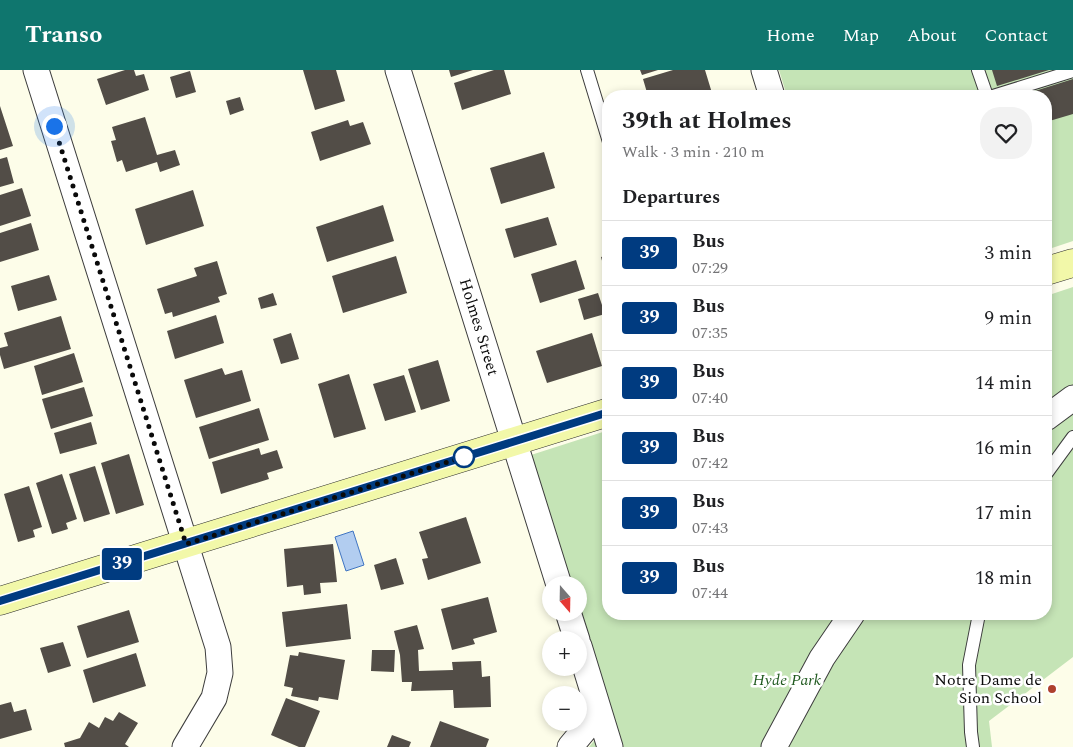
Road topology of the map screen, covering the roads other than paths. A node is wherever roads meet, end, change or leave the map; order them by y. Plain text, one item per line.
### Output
1 (36, 70) edge
2 (398, 70) edge
3 (587, 70) edge
4 (764, 70) edge
5 (978, 70) edge
6 (1073, 71) edge
7 (770, 90) edge
8 (985, 90) edge
9 (1012, 90) edge
10 (602, 119) edge
11 (1073, 263) edge
12 (1052, 270) edge
13 (1073, 398) edge
14 (602, 414) edge
15 (1052, 414) edge
16 (1073, 437) edge
17 (514, 441) junction
18 (1052, 466) edge
19 (186, 544) junction
20 (556, 576) edge
21 (0, 602) edge
22 (848, 620) edge
23 (978, 620) edge
24 (587, 672) edge
25 (599, 712) junction
26 (184, 747) edge
27 (570, 747) edge
28 (610, 747) edge
29 (774, 747) edge
30 (973, 747) edge

1 - 19 street
2 - 17 street, Holmes Street
3 - 10 lane
4 - 7 street
5 - 8 lane
6 - 9 lane
11 - 12 main road
13 - 15 street
14 - 17 main road
16 - 18 lane
17 - 19 main road
17 - 20 street, Holmes Street
19 - 21 main road
19 - 26 street
22 - 29 street
23 - 30 lane
24 - 25 street
25 - 27 street
25 - 28 street

